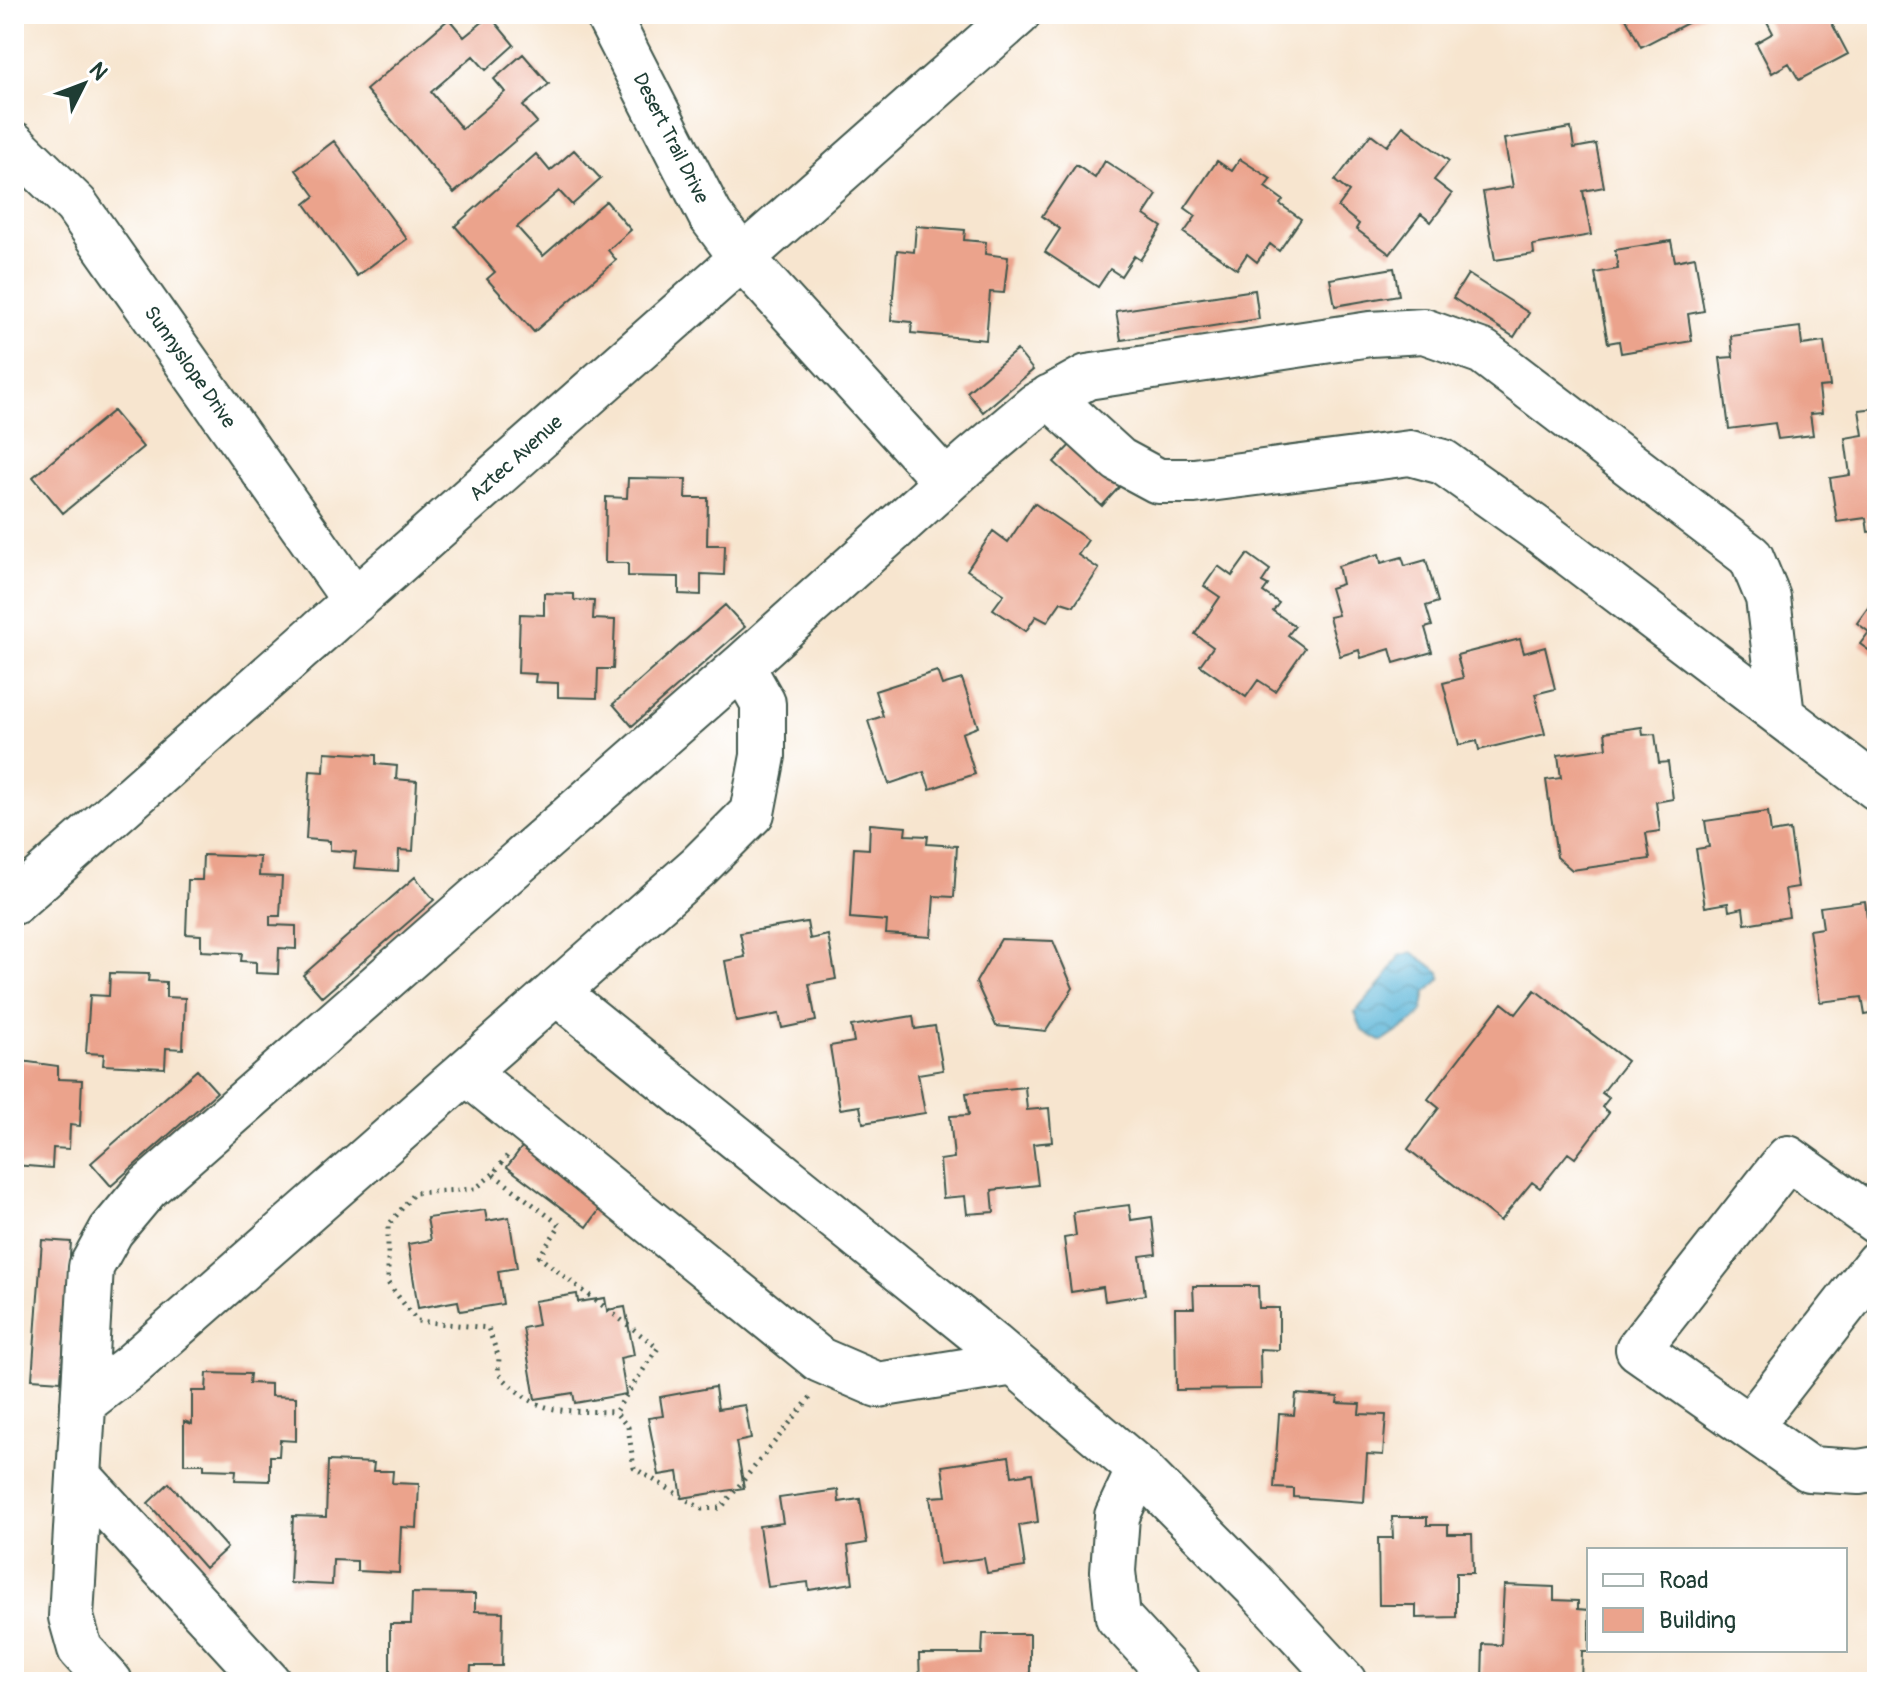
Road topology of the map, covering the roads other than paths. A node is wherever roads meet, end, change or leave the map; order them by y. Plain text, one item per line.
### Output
1 (607, 14) edge
2 (1018, 14) edge
3 (14, 144) edge
4 (742, 258) junction
5 (1050, 397) junction
6 (946, 482) junction
7 (355, 601) junction
8 (742, 666) junction
9 (1782, 716) junction
10 (1877, 788) edge
11 (14, 902) edge
12 (556, 992) junction
13 (466, 1072) junction
14 (1877, 1222) edge
15 (1877, 1263) edge
16 (1014, 1363) junction
17 (83, 1403) junction
18 (1749, 1427) junction
19 (1139, 1469) junction
20 (1877, 1469) edge
21 (79, 1476) junction
22 (110, 1682) edge
23 (268, 1682) edge
24 (1178, 1682) edge
25 (1344, 1682) edge

1 - 4 street, Desert Trail Drive
2 - 4 street, Aztec Avenue
3 - 7 street, Sunnyslope Drive
4 - 6 street, Desert Trail Drive
4 - 7 street, Aztec Avenue
5 - 6 street
5 - 9 street
5 - 9 street
6 - 8 street
7 - 11 street, Aztec Avenue
8 - 12 street
8 - 17 street
9 - 10 street
12 - 13 street
12 - 16 street
13 - 16 street
13 - 17 street
14 - 18 street
15 - 18 street
16 - 19 street
17 - 21 street
18 - 20 street
19 - 24 street
19 - 25 street
21 - 22 street
21 - 23 street

